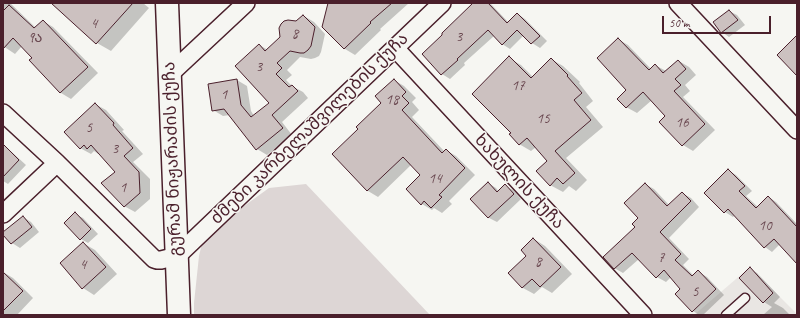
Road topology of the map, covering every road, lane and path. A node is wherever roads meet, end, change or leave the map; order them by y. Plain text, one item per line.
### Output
1 (167, 3) edge
2 (246, 3) edge
3 (442, 3) edge
4 (678, 3) edge
5 (395, 48) junction
6 (170, 74) junction
7 (3, 113) edge
8 (797, 130) edge
9 (57, 163) junction
10 (3, 214) edge
11 (177, 256) junction
12 (745, 298) dead end
13 (179, 315) edge
14 (643, 315) edge
15 (726, 315) edge

1 - 6 street, გურამ ნიჟარაძის ქუჩა
2 - 6 street
3 - 5 street, ძმები კარბელაშვილების ქუჩა
4 - 8 street
5 - 11 street, ძმები კარბელაშვილების ქუჩა
5 - 14 street, ხახულის ქუჩა
6 - 11 street, გურამ ნიჟარაძის ქუჩა
7 - 9 street
9 - 10 street
9 - 11 street
11 - 13 street, გურამ ნიჟარაძის ქუჩა
12 - 15 lane

